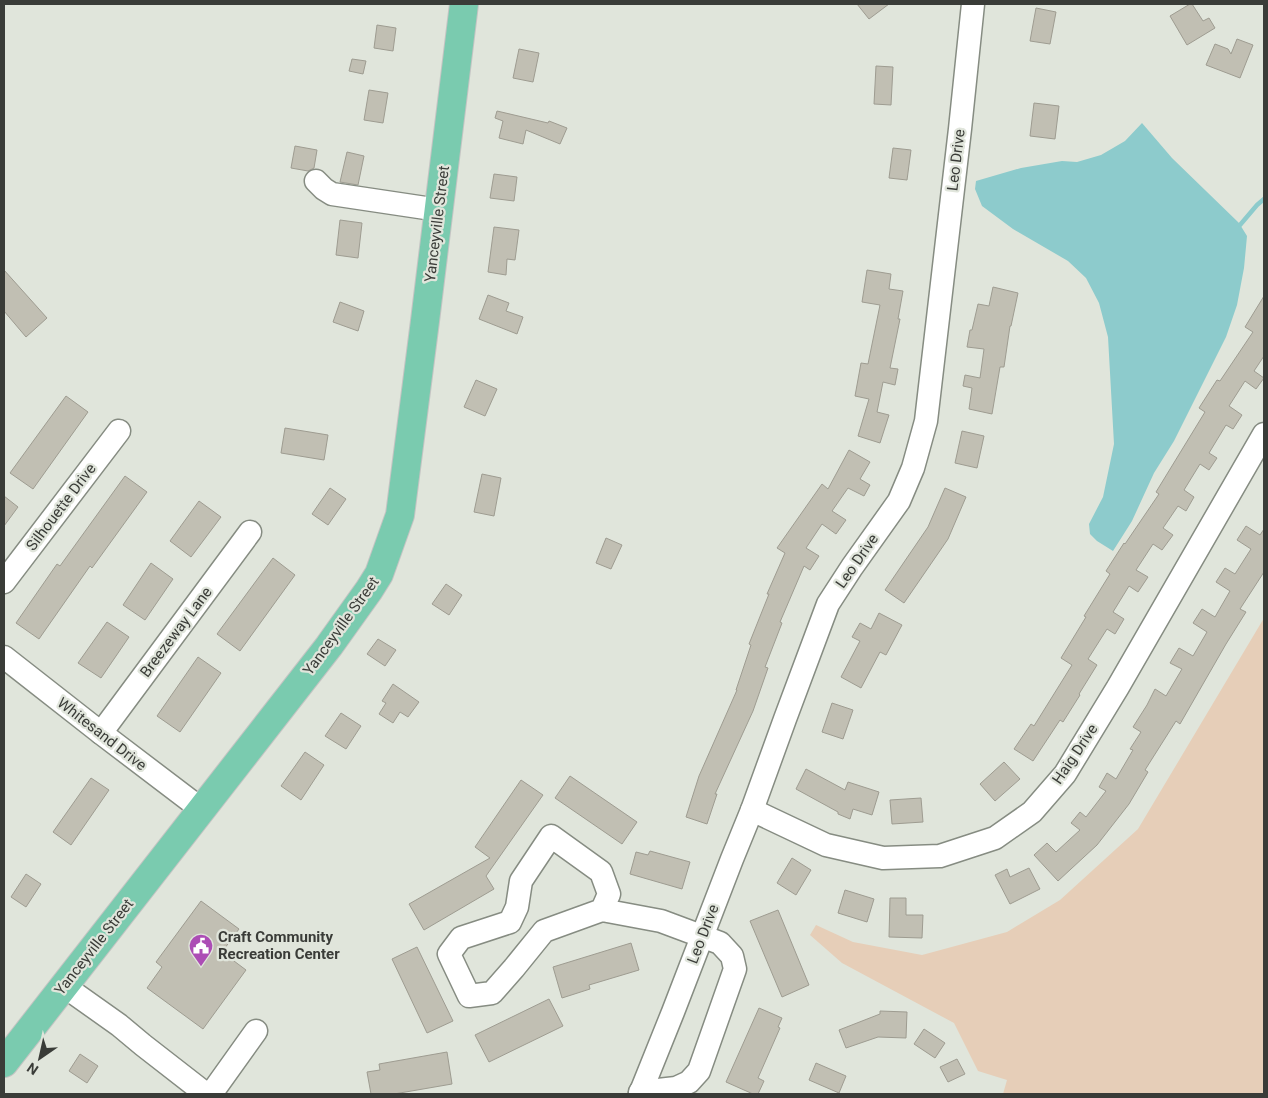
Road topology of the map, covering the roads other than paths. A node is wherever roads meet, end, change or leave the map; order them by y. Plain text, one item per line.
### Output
1 (464, 4) edge
2 (973, 4) edge
3 (316, 181) dead end
4 (439, 210) junction
5 (119, 432) dead end
6 (1264, 434) edge
7 (250, 532) dead end
8 (4, 582) edge
9 (4, 657) edge
10 (101, 733) junction
11 (201, 810) junction
12 (752, 810) junction
13 (517, 907) junction
14 (602, 910) junction
15 (544, 931) junction
16 (702, 936) junction
17 (64, 986) junction
18 (256, 1031) dead end
19 (4, 1063) edge
20 (640, 1093) edge
21 (206, 1094) edge
22 (212, 1094) edge

1 - 4 main road, Yanceyville Street
2 - 12 street, Leo Drive
3 - 4 street
4 - 11 main road, Yanceyville Street
5 - 8 street, Silhouette Drive
6 - 12 street, Haig Drive
7 - 10 street, Breezeway Lane
9 - 10 street, Whitesand Drive
10 - 11 street, Whitesand Drive
11 - 17 main road, Yanceyville Street
12 - 16 street, Leo Drive
13 - 14 street
13 - 15 street
13 - 15 street
14 - 15 street
14 - 16 street
16 - 20 street, Leo Drive
16 - 20 street
17 - 19 main road, Yanceyville Street
17 - 21 street
18 - 22 street

